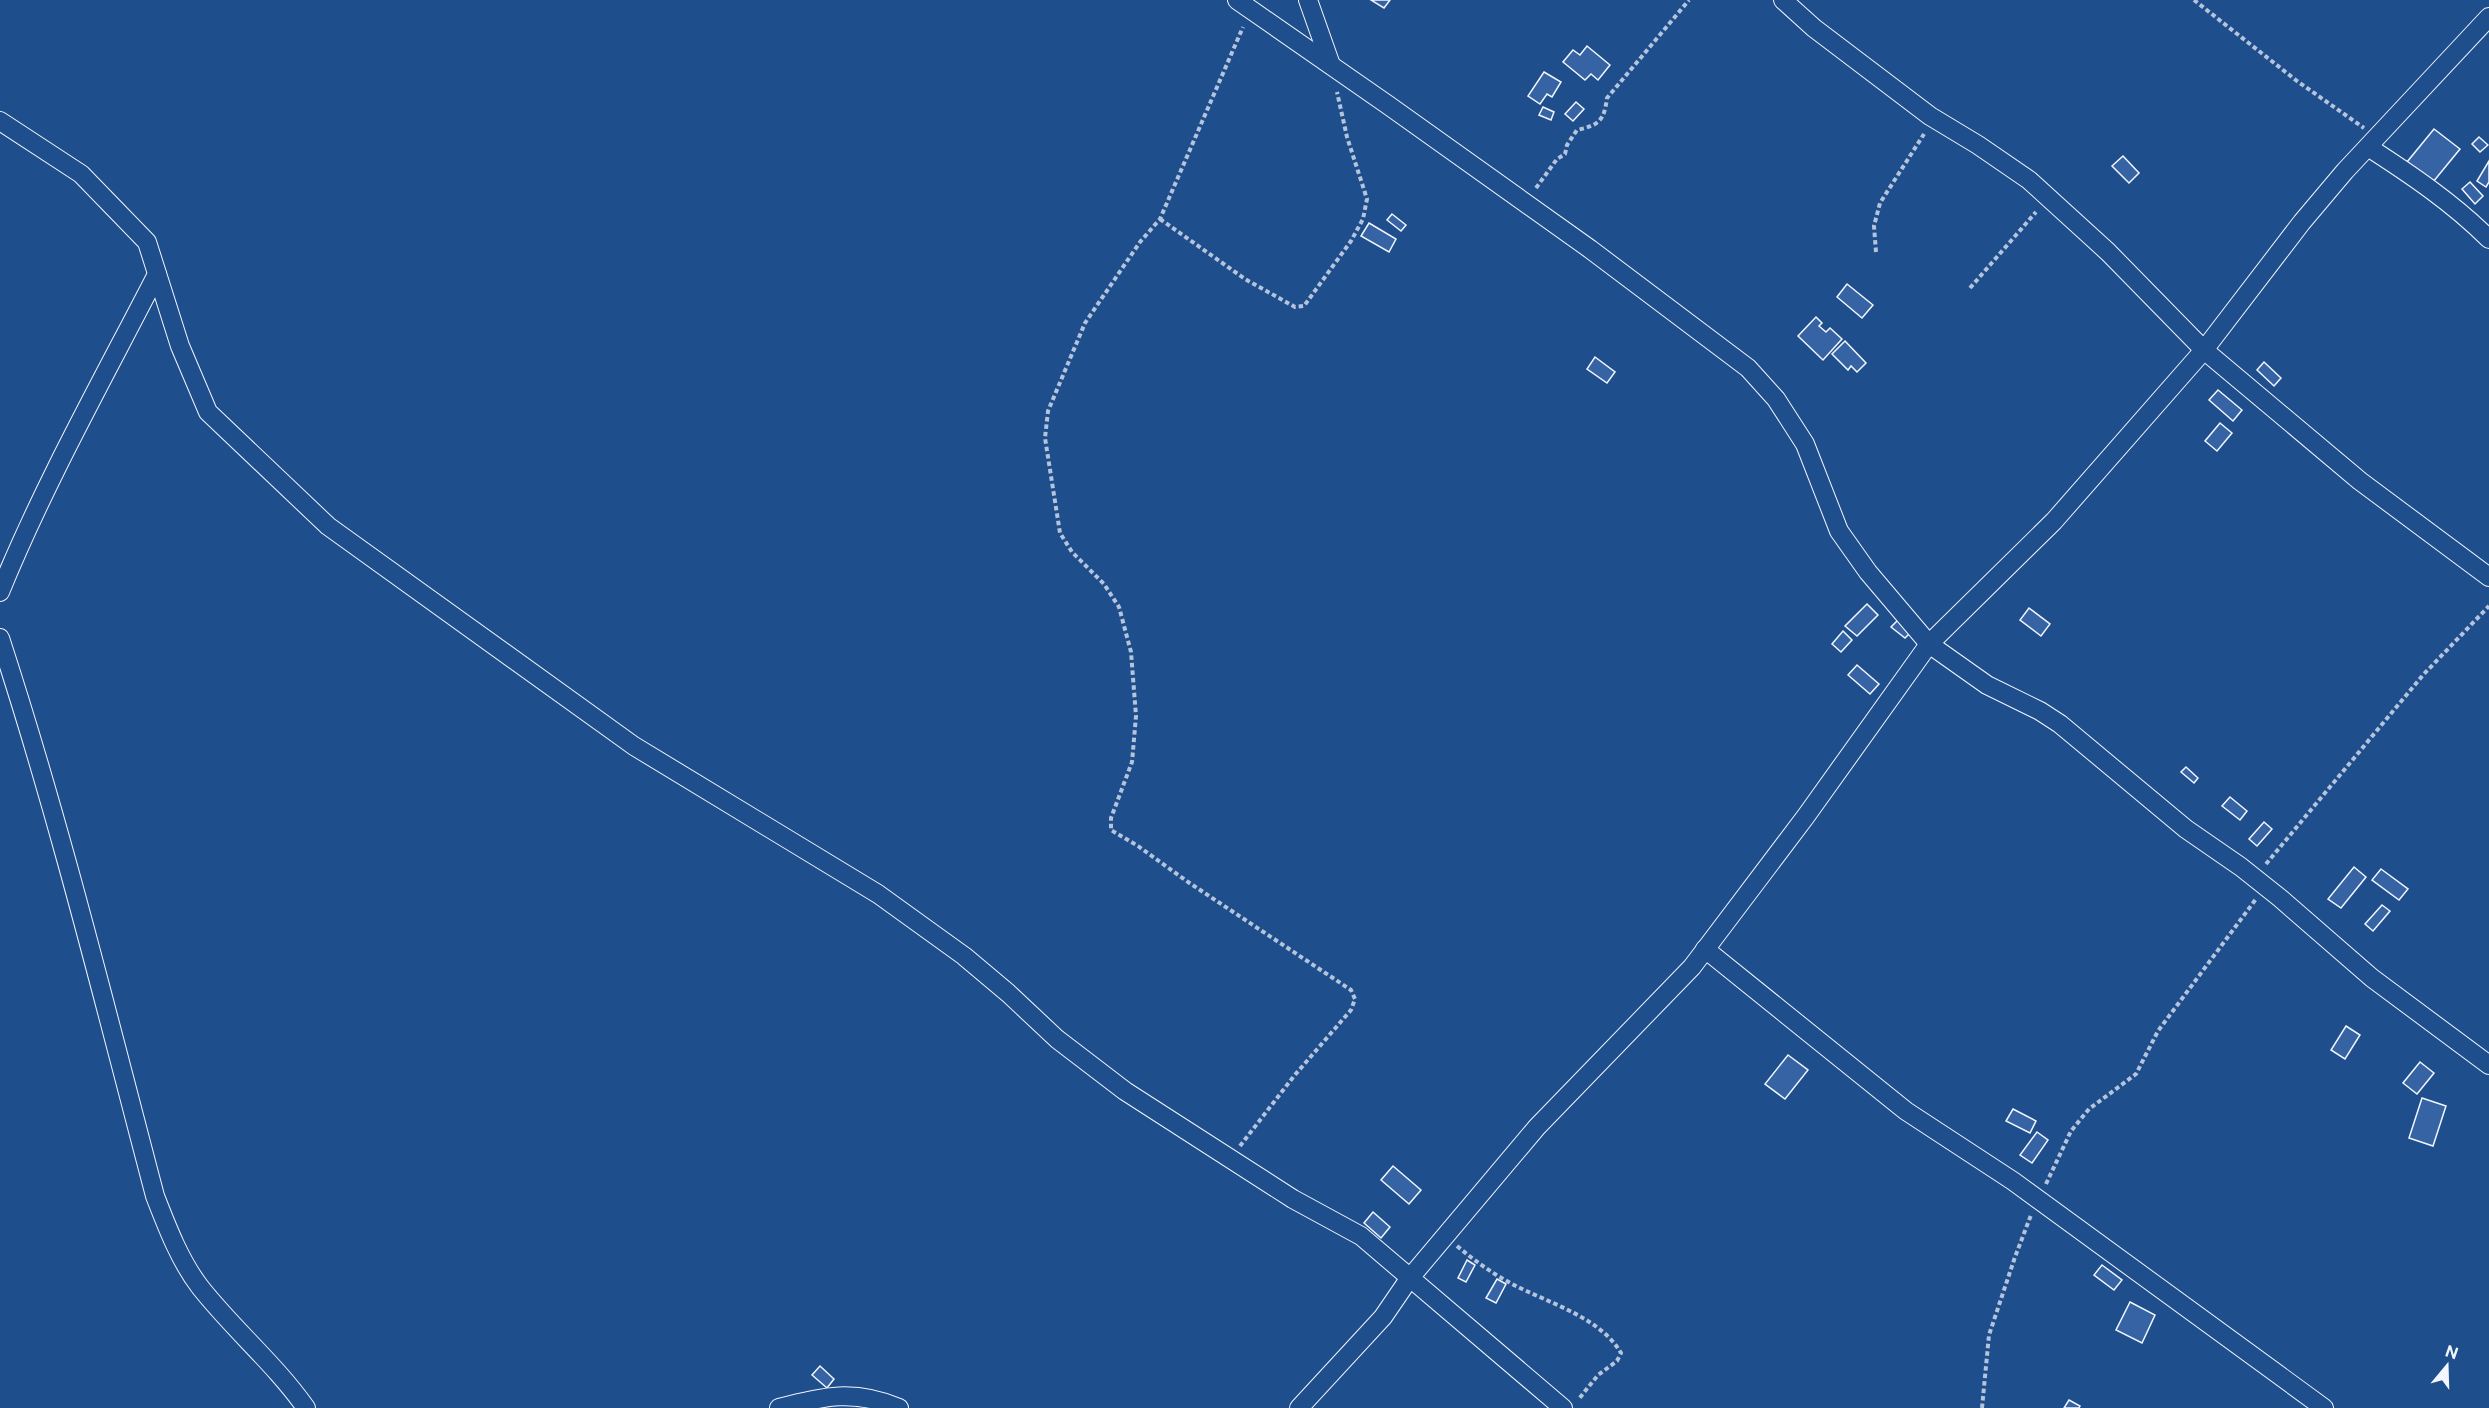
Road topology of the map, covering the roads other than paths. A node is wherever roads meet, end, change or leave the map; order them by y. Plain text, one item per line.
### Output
1 (1308, 0) edge
2 (1783, 0) edge
3 (1243, 5) edge
4 (2489, 16) edge
5 (1331, 65) junction
6 (0, 120) edge
7 (2372, 142) junction
8 (2489, 239) edge
9 (158, 274) junction
10 (2204, 350) junction
11 (2489, 577) edge
12 (0, 592) edge
13 (0, 638) edge
14 (1929, 644) junction
15 (1705, 949) junction
16 (2489, 1065) edge
17 (1409, 1279) junction
18 (306, 1408) edge
19 (779, 1408) edge
20 (899, 1408) edge
21 (1299, 1408) edge
22 (1563, 1408) edge
23 (2324, 1408) edge

1 - 5 street
2 - 10 street
3 - 5 street
4 - 7 street
5 - 14 street
6 - 9 street
7 - 8 street
7 - 10 street
9 - 12 street
9 - 17 street
10 - 11 street
10 - 14 street
13 - 18 street
14 - 15 street
14 - 16 street
15 - 17 street
15 - 23 street
17 - 21 street
17 - 22 street
19 - 20 street

